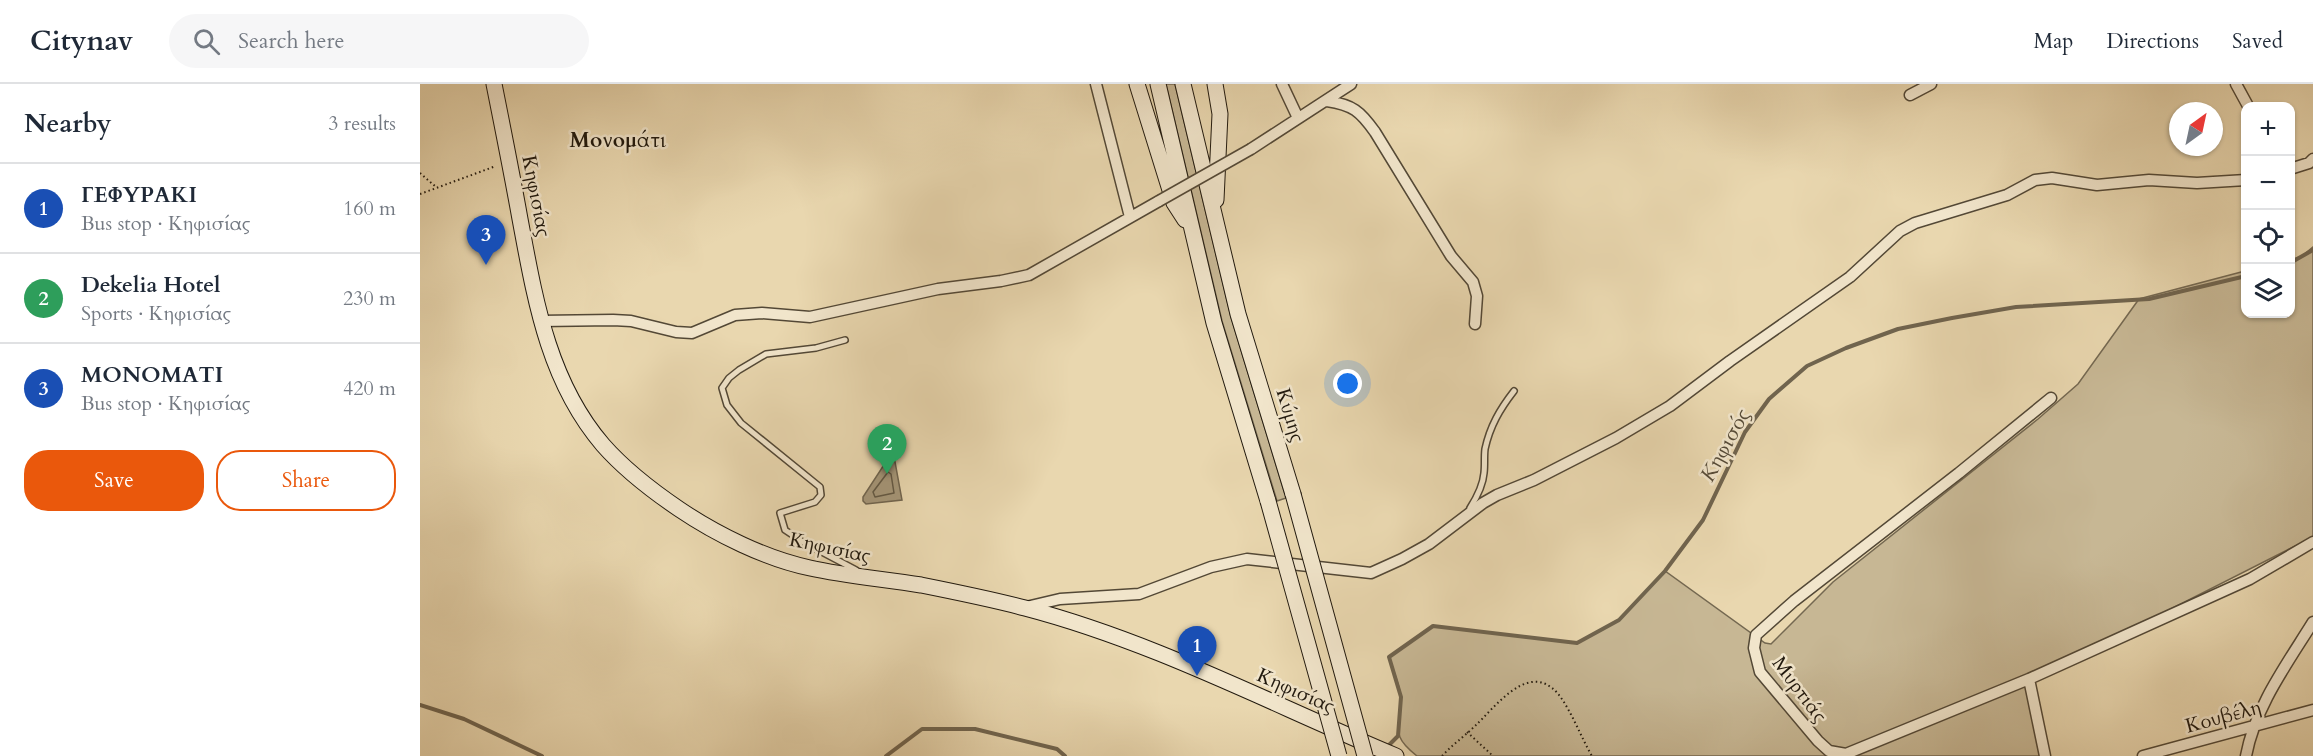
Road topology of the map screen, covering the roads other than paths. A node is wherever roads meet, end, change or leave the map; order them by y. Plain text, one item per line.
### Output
1 (494, 84) edge
2 (1096, 84) edge
3 (1137, 84) edge
4 (1158, 84) edge
5 (1183, 84) edge
6 (1215, 84) edge
7 (1282, 84) edge
8 (1351, 84) edge
9 (1931, 84) edge
10 (2236, 84) edge
11 (1911, 95) dead end
12 (1327, 101) junction
13 (2246, 102) edge
14 (1298, 118) junction
15 (2313, 159) edge
16 (2295, 168) edge
17 (2241, 180) edge
18 (1130, 217) junction
19 (1215, 221) junction
20 (1192, 230) junction
21 (540, 321) junction
22 (1475, 324) dead end
23 (845, 340) dead end
24 (1515, 391) dead end
25 (2051, 398) dead end
26 (1467, 515) junction
27 (2313, 542) edge
28 (871, 578) junction
29 (1023, 607) junction
30 (2313, 622) edge
31 (2029, 679) junction
32 (2313, 710) edge
33 (2254, 727) junction
34 (1368, 751) edge
35 (1339, 756) edge
36 (1396, 756) edge
37 (2045, 756) edge
38 (2143, 756) edge
39 (2246, 756) edge

1 - 21 main road, Κηφισίας
2 - 18 street
3 - 20 main road
4 - 20 main road
5 - 19 main road, Κύμης
6 - 19 main road
7 - 14 street
8 - 12 street
9 - 11 street
10 - 13 street
12 - 14 street
12 - 22 street
14 - 18 street, bridge
15 - 16 street
17 - 26 street
18 - 21 street
19 - 34 main road, Κύμης, bridge
20 - 35 main road, bridge
21 - 28 main road, Κηφισίας
23 - 28 lane
24 - 26 lane
25 - 31 street, Μυρτιάς
26 - 29 street
27 - 31 street, Μυρτιάς
28 - 29 main road, Κηφισίας
29 - 34 main road, Κηφισίας
30 - 33 street
31 - 37 street
32 - 33 street, Κουβέλη
33 - 38 street, Κουβέλη
33 - 39 street
34 - 36 main road, Κηφισίας

